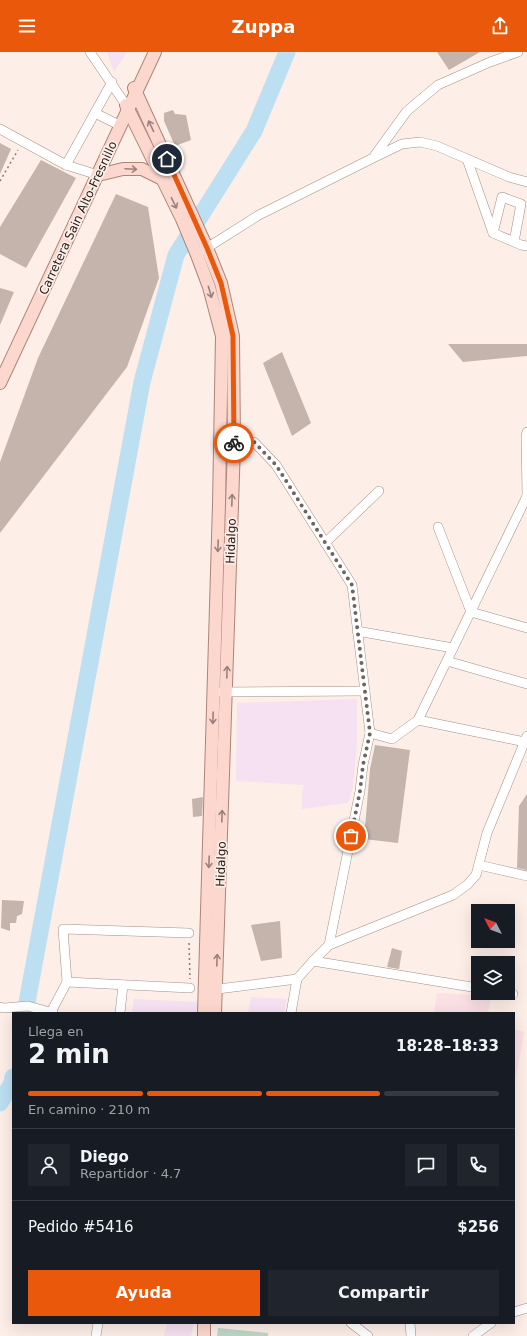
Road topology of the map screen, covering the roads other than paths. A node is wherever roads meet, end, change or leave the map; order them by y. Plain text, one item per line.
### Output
1 (90, 52) edge
2 (151, 52) edge
3 (155, 52) edge
4 (518, 52) edge
5 (112, 82) junction
6 (135, 90) junction
7 (127, 107) junction
8 (94, 113) junction
9 (119, 126) junction
10 (0, 129) edge
11 (375, 157) junction
12 (467, 159) junction
13 (66, 165) junction
14 (96, 174) junction
15 (162, 179) junction
16 (527, 182) edge
17 (186, 216) junction
18 (493, 233) junction
19 (514, 242) junction
20 (527, 246) edge
21 (201, 247) junction
22 (0, 373) edge
23 (0, 383) edge
24 (527, 432) edge
25 (221, 444) junction
26 (234, 444) junction
27 (527, 486) edge
28 (379, 492) dead end
29 (527, 496) edge
30 (438, 527) dead end
31 (325, 543) junction
32 (471, 612) junction
33 (527, 628) edge
34 (358, 631) junction
35 (453, 648) junction
36 (447, 661) junction
37 (527, 684) edge
38 (365, 691) junction
39 (214, 692) junction
40 (226, 692) junction
41 (418, 720) junction
42 (370, 733) junction
43 (526, 739) edge
44 (479, 865) junction
45 (527, 876) edge
46 (189, 933) road end
47 (330, 945) junction
48 (313, 961) junction
49 (297, 979) junction
50 (67, 982) junction
51 (123, 985) junction
52 (471, 987) edge
53 (190, 988) road end
54 (211, 990) junction
55 (2, 1008) edge
56 (52, 1012) edge
57 (120, 1012) edge
58 (204, 1012) edge
59 (215, 1012) edge
60 (291, 1012) edge
61 (527, 1308) edge
62 (515, 1312) edge
63 (98, 1324) edge
64 (204, 1324) edge
65 (352, 1324) edge
66 (410, 1324) edge
67 (491, 1324) edge
68 (96, 1336) edge
69 (204, 1336) edge
70 (368, 1336) edge
71 (411, 1336) edge
72 (473, 1336) edge

1 - 5 street
2 - 6 main road
3 - 6 main road
4 - 11 street
5 - 7 street
5 - 8 street
6 - 7 main road
17 -> 6 main road, Hidalgo
7 - 9 main road
7 - 15 main road, Hidalgo
8 - 9 street
8 - 13 street
9 - 14 main road
10 - 13 street
11 - 12 street
11 - 21 street
12 - 16 street
12 - 18 street
13 - 14 street
14 -> 15 main road
14 - 22 main road
14 - 23 main road, Carretera Sain Alto-Fresnillo
15 -> 17 main road, Hidalgo
17 - 21 main road, Hidalgo
18 - 19 street
18 - 19 street
19 - 20 street
21 -> 25 main road, Hidalgo
21 - 26 main road, Hidalgo
24 - 27 street
25 - 26 street
25 -> 39 main road, Hidalgo
26 - 31 street
40 -> 26 main road, Hidalgo
27 - 29 street
28 - 31 street
29 - 32 street
30 - 32 street
31 - 34 street
32 - 33 street
32 - 35 street
34 - 35 street
34 - 38 street
35 - 36 street
36 - 37 street
36 - 41 street
38 - 40 street
38 - 42 street
39 - 40 street
39 -> 54 main road, Hidalgo
54 -> 40 main road, Hidalgo
41 - 42 street
41 - 43 street
42 - 47 street
43 - 44 street
44 - 45 street
44 - 47 street
46 - 50 street
47 - 48 street
48 - 49 street
48 - 52 street
49 - 54 street
49 - 60 street
50 - 51 street
50 - 56 street
51 - 53 street
51 - 57 street
54 - 58 main road, Hidalgo
54 - 59 main road, Hidalgo
55 - 56 street
61 - 62 street
63 - 68 street
64 - 69 main road
65 - 70 street
66 - 71 street
67 - 72 street

